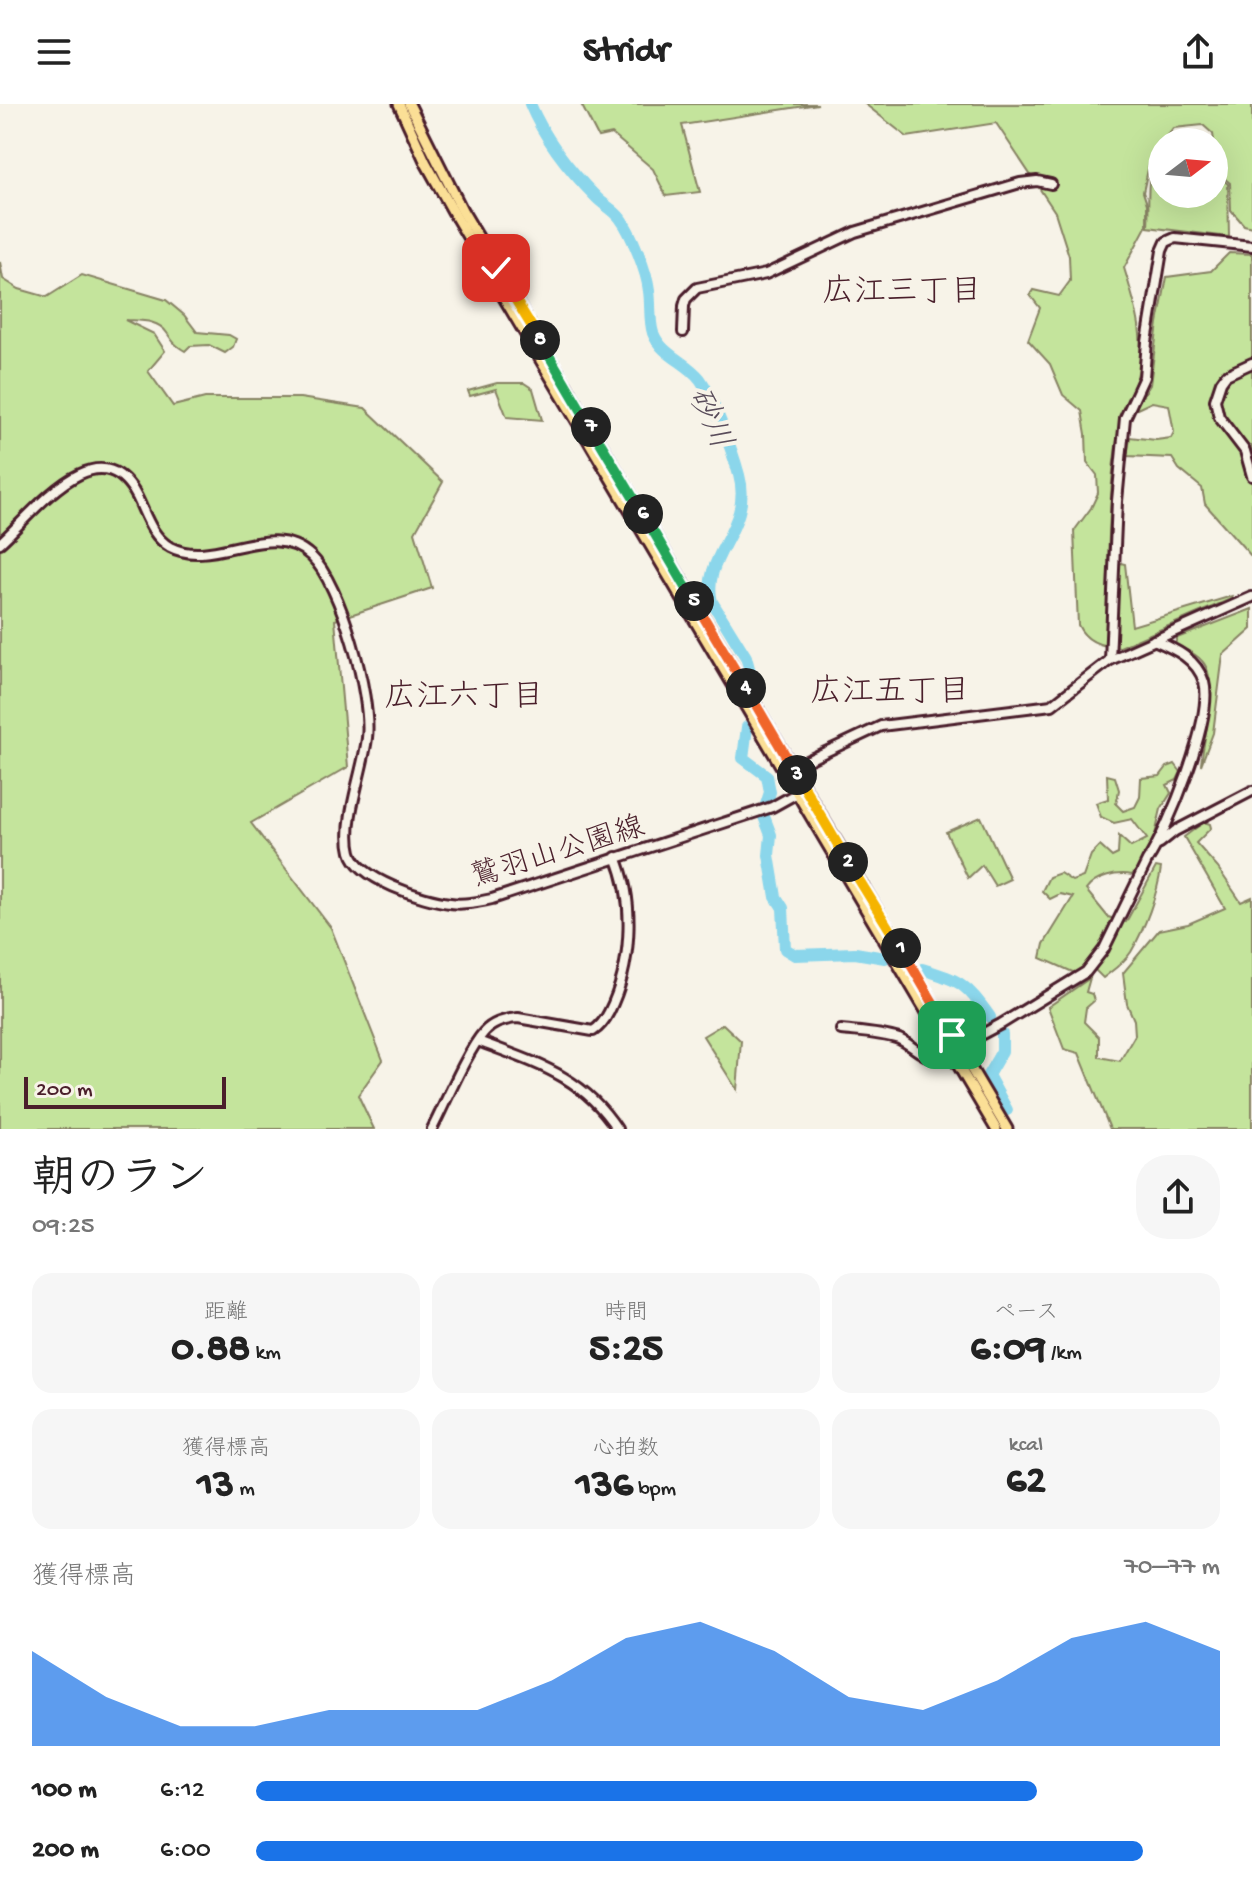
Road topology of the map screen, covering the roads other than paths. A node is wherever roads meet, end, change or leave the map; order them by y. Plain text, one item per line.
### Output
1 (399, 104) edge
2 (409, 104) edge
3 (1051, 184) dead end
4 (1252, 246) edge
5 (683, 332) dead end
6 (1252, 363) edge
7 (1252, 476) edge
8 (0, 543) edge
9 (1252, 597) edge
10 (1154, 640) junction
11 (1110, 660) junction
12 (789, 770) junction
13 (801, 790) junction
14 (1252, 791) edge
15 (1156, 847) junction
16 (616, 857) junction
17 (841, 1030) dead end
18 (478, 1041) junction
19 (959, 1046) junction
20 (950, 1052) junction
21 (432, 1129) edge
22 (617, 1129) edge
23 (996, 1129) edge
24 (1007, 1129) edge

1 - 12 main road
2 - 12 main road
3 - 5 street
4 - 11 street
6 - 7 street
8 - 16 street, 鷲羽山公園線
9 - 10 street
10 - 11 street
10 - 15 street
11 - 12 street
12 - 13 main road
13 - 16 street, 鷲羽山公園線
13 - 19 main road
13 - 20 main road
14 - 15 street
15 - 19 street
16 - 18 street
17 - 20 street
18 - 21 street
18 - 22 street
19 - 20 street
19 - 24 main road
20 - 23 main road

